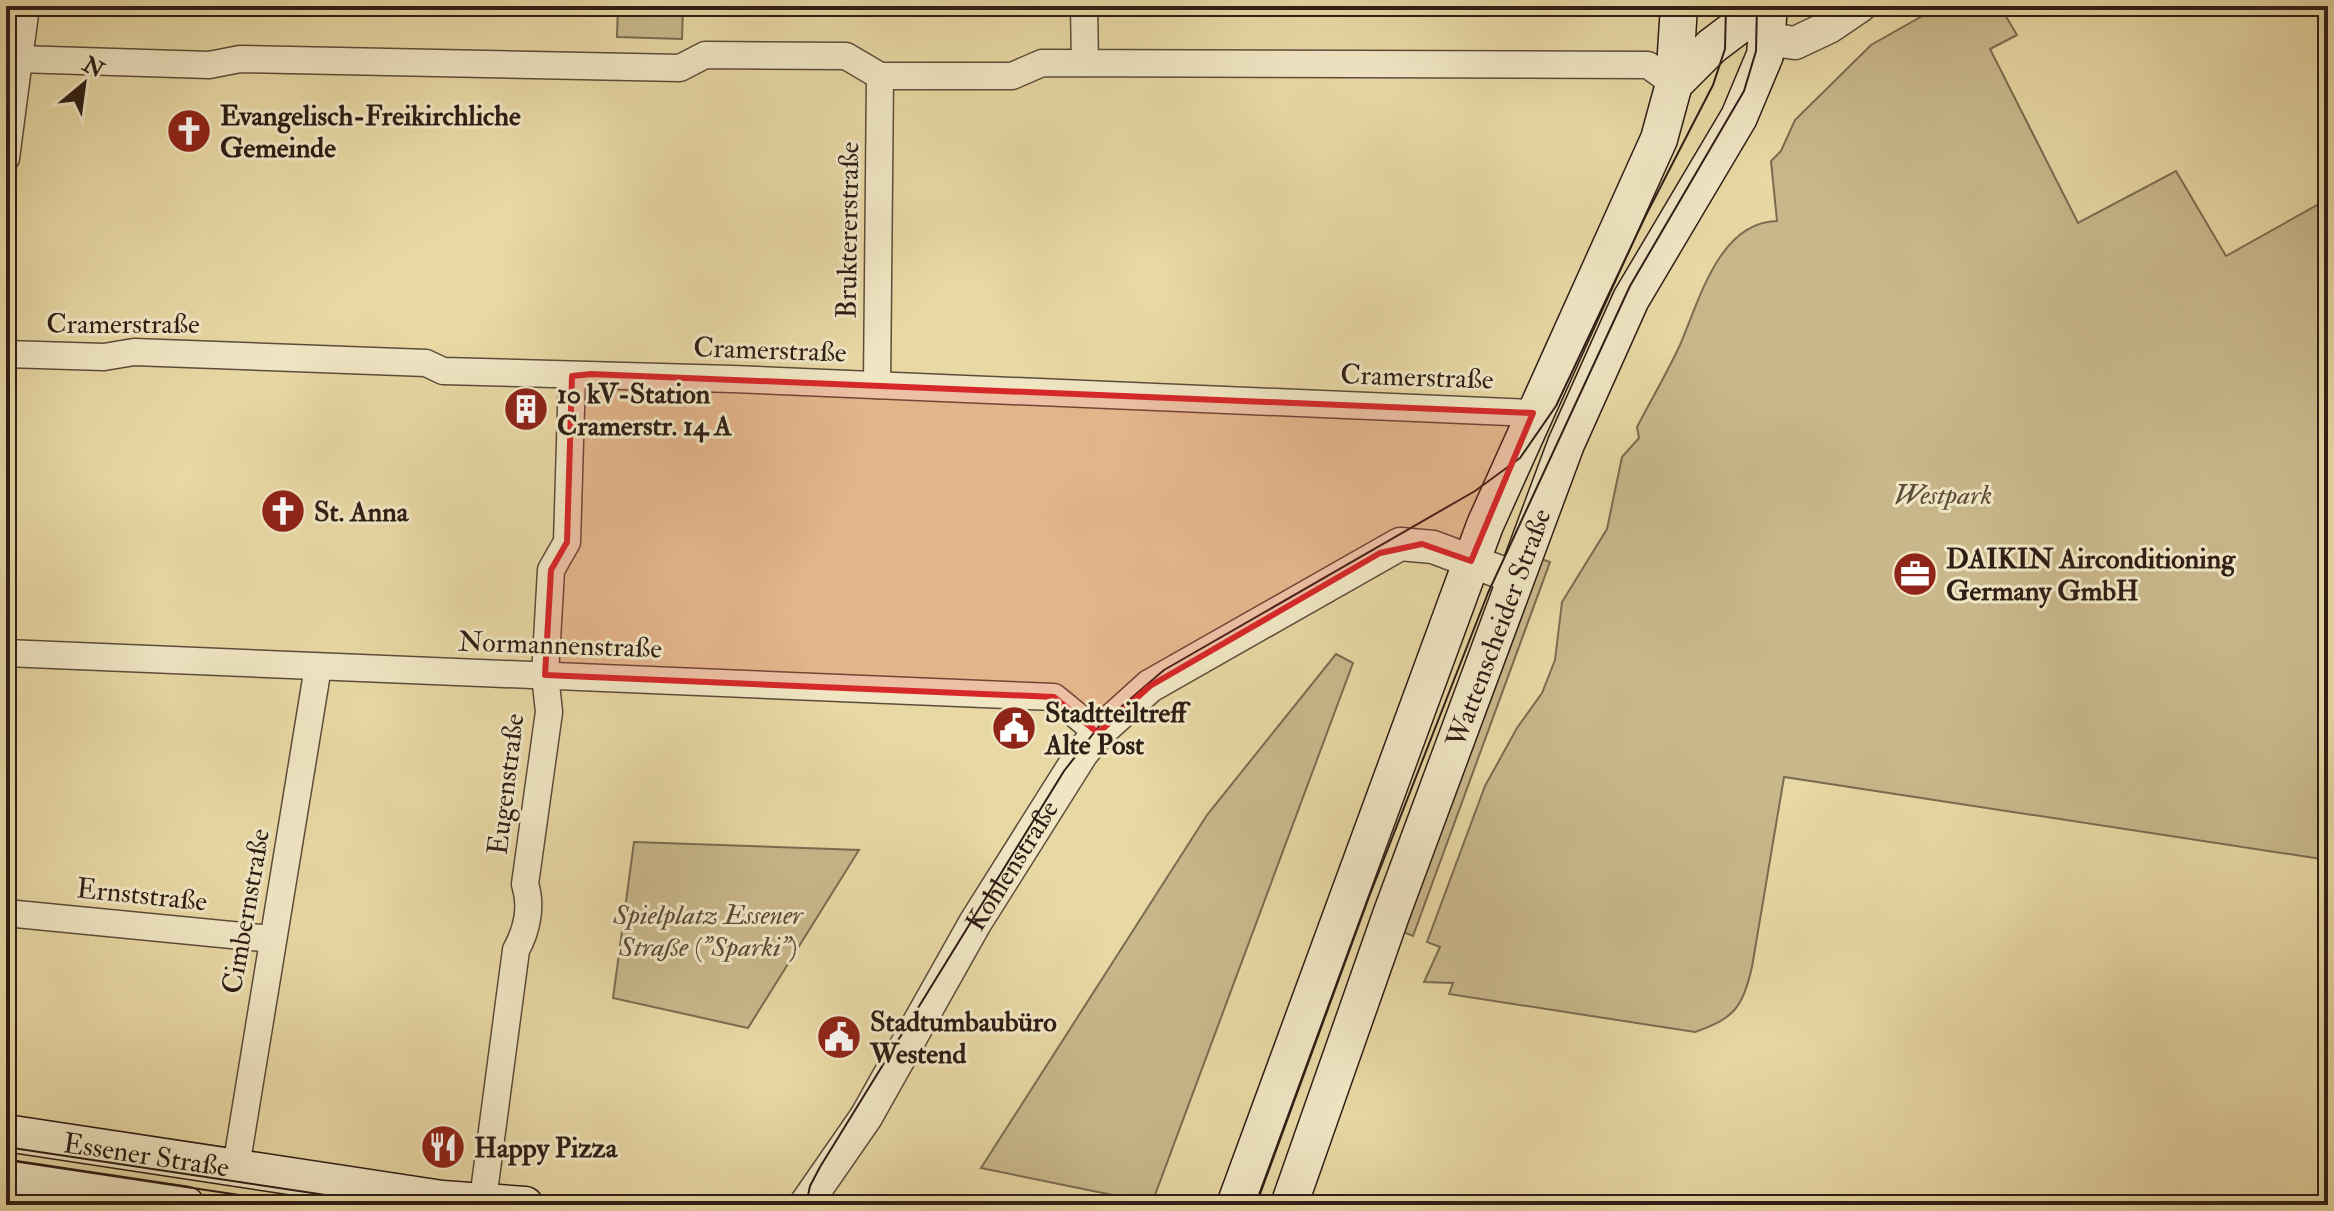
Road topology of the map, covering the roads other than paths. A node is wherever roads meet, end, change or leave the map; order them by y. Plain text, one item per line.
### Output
1 (26, 6) edge
2 (1084, 6) edge
3 (1679, 6) edge
4 (1860, 6) edge
5 (1728, 17) edge
6 (1767, 17) edge
7 (18, 59) junction
8 (1085, 63) junction
9 (1758, 74) junction
10 (880, 76) junction
11 (1674, 84) junction
12 (6, 158) edge
13 (6, 354) edge
14 (572, 376) junction
15 (877, 385) junction
16 (1533, 413) junction
17 (1471, 561) junction
18 (1516, 578) junction
19 (6, 653) edge
20 (318, 667) junction
21 (545, 675) junction
22 (1098, 733) junction
23 (6, 913) edge
24 (272, 939) junction
25 (6, 1133) edge
26 (236, 1167) junction
27 (6, 1178) edge
28 (483, 1199) junction
29 (186, 1205) edge
30 (525, 1205) edge
31 (805, 1205) edge
32 (1235, 1205) edge
33 (1289, 1205) edge

1 - 7 street
2 - 8 street
3 - 11 main road, Wattenscheider Straße
4 - 6 street
5 - 6 main road
5 - 9 main road
5 - 11 main road
6 - 9 main road, Wattenscheider Straße
7 - 10 street
7 - 12 street
8 - 10 street
8 - 11 street
9 - 18 main road, Wattenscheider Straße
10 - 15 street, Bruktererstraße
11 - 16 main road, Wattenscheider Straße
13 - 14 street, Cramerstraße
14 - 15 street, Cramerstraße
14 - 21 street, Eugenstraße
15 - 16 street, Cramerstraße
16 - 17 main road, Wattenscheider Straße
17 - 18 street, Kohlenstraße
17 - 22 street, Kohlenstraße
17 - 32 main road, Wattenscheider Straße
18 - 33 main road, Wattenscheider Straße
19 - 20 street, Normannenstraße
20 - 21 street, Normannenstraße
20 - 24 street, Cimbernstraße
21 - 22 street, Normannenstraße
21 - 28 street, Eugenstraße
22 - 31 street, Kohlenstraße
23 - 24 street, Ernststraße
24 - 26 street, Cimbernstraße
25 - 26 main road, Essener Straße
26 - 28 main road, Essener Straße
27 - 29 main road, Essener Straße
28 - 30 main road, Essener Straße

